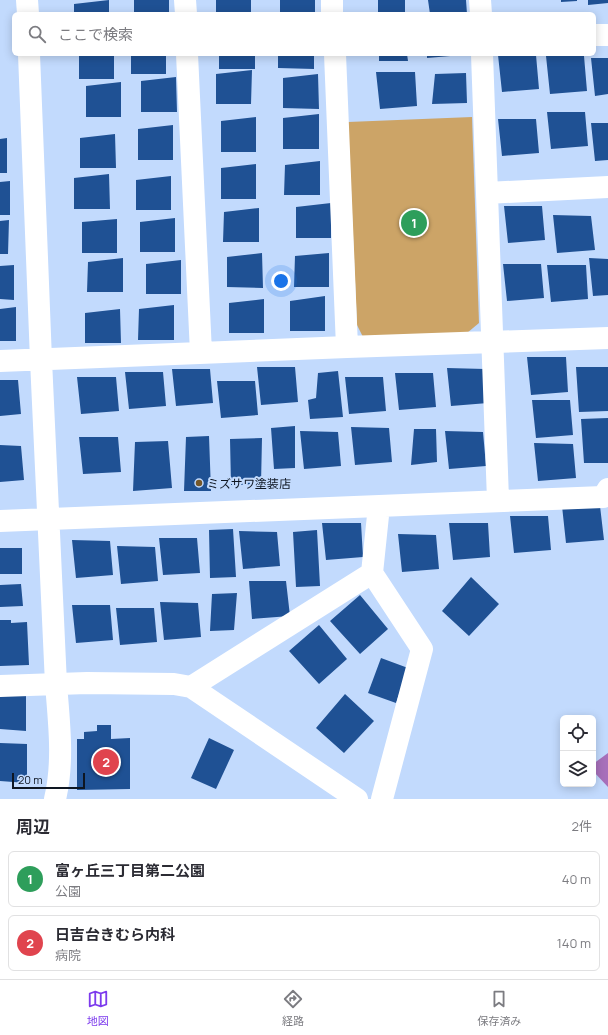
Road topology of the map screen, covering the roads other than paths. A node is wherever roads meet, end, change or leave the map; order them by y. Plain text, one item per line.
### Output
1 (27, 0) edge
2 (185, 0) edge
3 (332, 0) edge
4 (480, 0) edge
5 (28, 12) edge
6 (186, 12) edge
7 (332, 12) edge
8 (481, 12) edge
9 (596, 35) edge
10 (608, 35) edge
11 (29, 56) edge
12 (187, 56) edge
13 (334, 56) edge
14 (482, 56) edge
15 (608, 187) edge
16 (487, 193) junction
17 (608, 338) edge
18 (492, 342) junction
19 (347, 347) junction
20 (201, 353) junction
21 (41, 360) junction
22 (0, 361) edge
23 (608, 489) edge
24 (498, 500) junction
25 (379, 506) junction
26 (49, 520) junction
27 (0, 521) edge
28 (372, 572) junction
29 (56, 684) junction
30 (0, 686) edge
31 (191, 687) junction
32 (55, 799) edge
33 (357, 799) edge
34 (382, 799) edge

1 - 5 street
2 - 6 street
3 - 7 street
4 - 8 street
9 - 10 street
11 - 21 street
12 - 20 street
13 - 19 street
14 - 16 street
15 - 16 street
16 - 18 street
17 - 18 street
18 - 19 street
18 - 24 street
19 - 20 street
20 - 21 street
21 - 22 street
21 - 26 street
23 - 24 street
24 - 25 street
25 - 26 street
25 - 28 street
26 - 27 street
26 - 29 street
28 - 31 street
28 - 34 street
29 - 30 street
29 - 31 street
29 - 32 street
31 - 33 street

